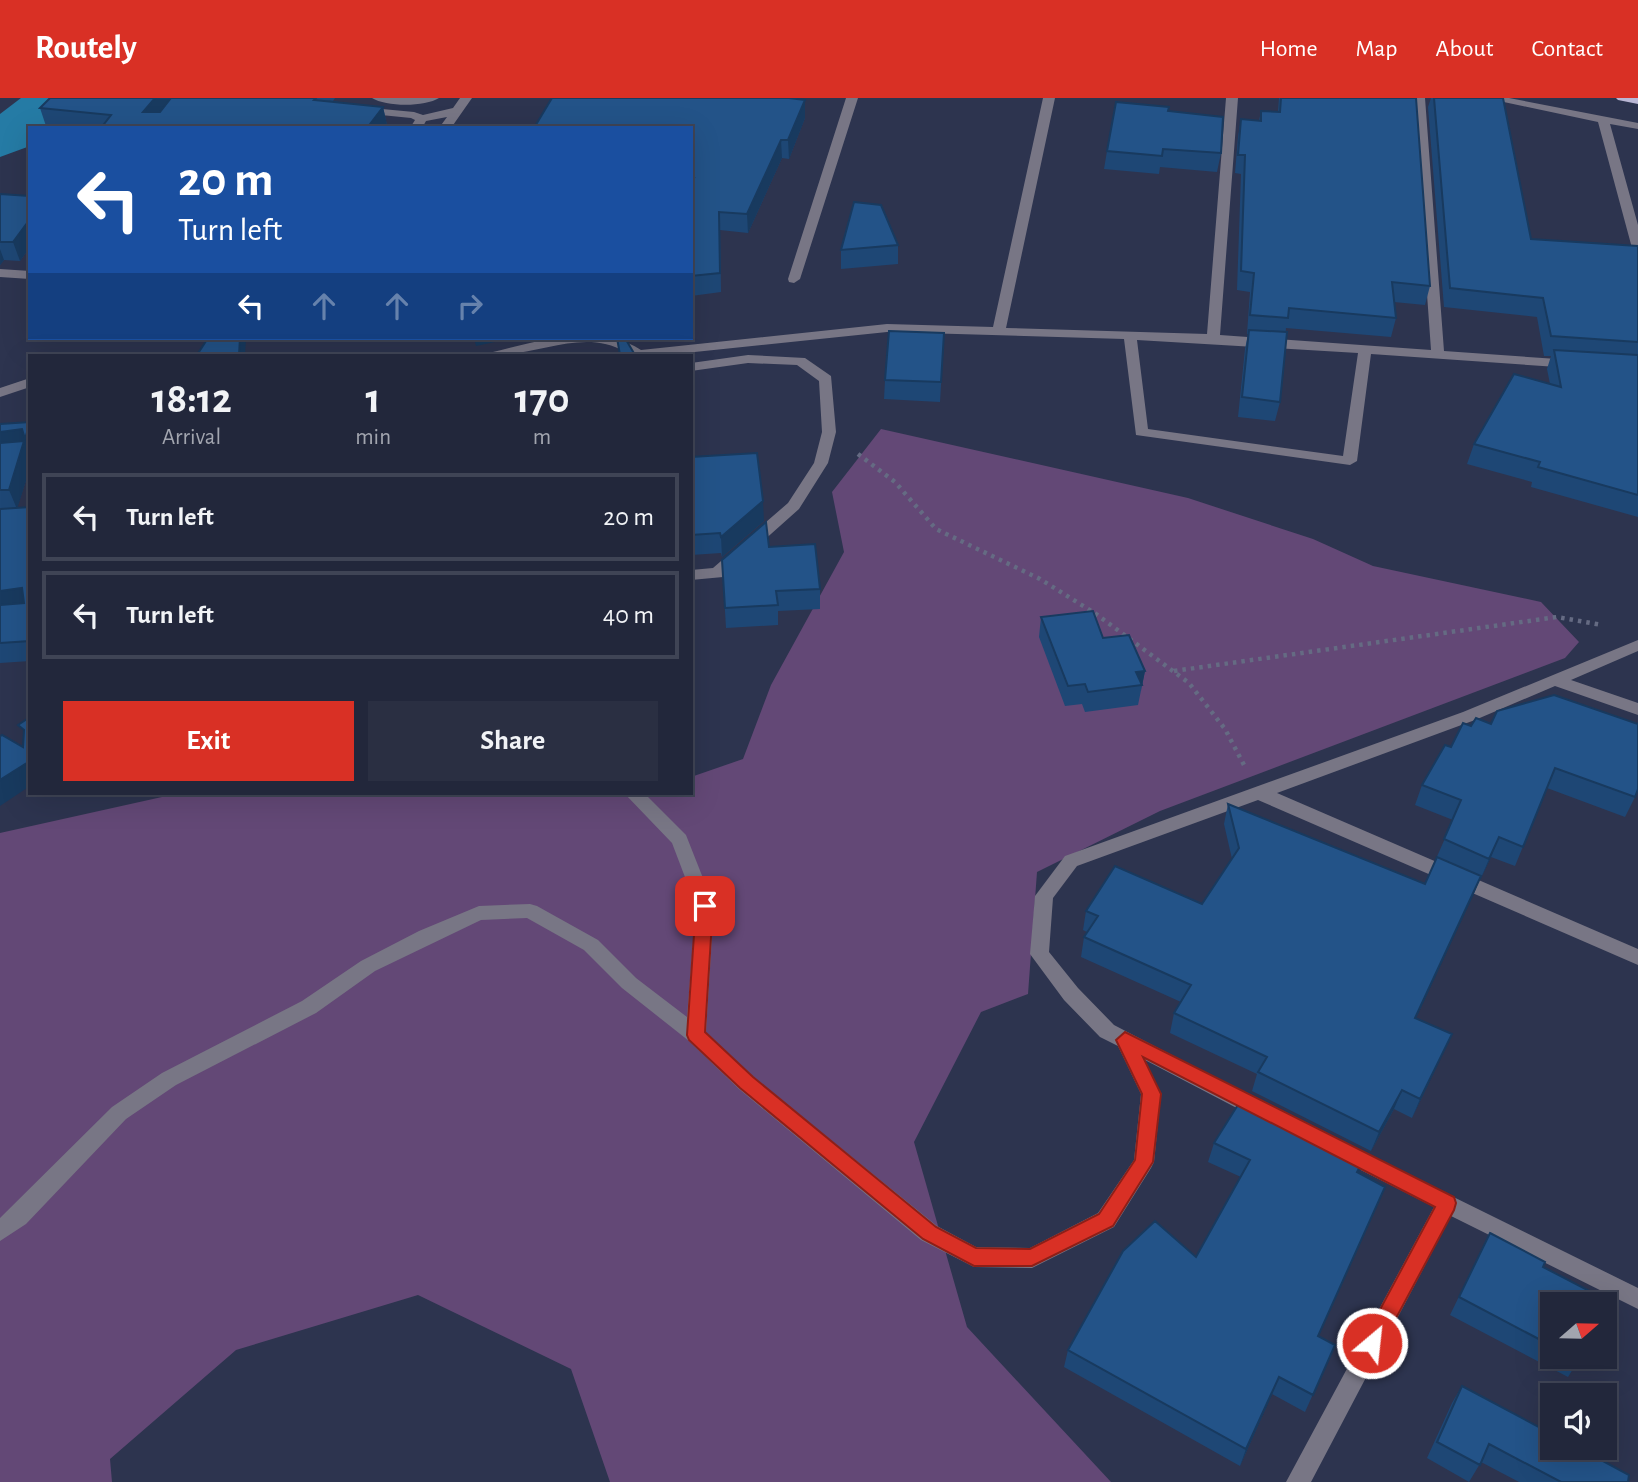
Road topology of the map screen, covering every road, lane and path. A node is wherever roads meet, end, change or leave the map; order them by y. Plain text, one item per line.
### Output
1 (378, 98) edge
2 (433, 98) edge
3 (466, 98) edge
4 (852, 98) edge
5 (1049, 98) edge
6 (1232, 98) edge
7 (1419, 98) edge
8 (1491, 98) edge
9 (1622, 98) edge
10 (1638, 101) edge
11 (344, 108) edge
12 (457, 111) junction
13 (1603, 120) junction
14 (419, 123) edge
15 (446, 126) edge
16 (1638, 126) edge
17 (1638, 248) edge
18 (0, 274) edge
19 (28, 275) edge
20 (794, 279) dead end
21 (998, 333) junction
22 (1130, 336) junction
23 (1213, 338) junction
24 (578, 340) edge
25 (610, 340) edge
26 (1365, 349) junction
27 (503, 354) edge
28 (634, 354) edge
29 (1438, 355) junction
30 (1585, 365) edge
31 (693, 367) edge
32 (28, 383) edge
33 (0, 393) edge
34 (828, 432) junction
35 (693, 575) edge
36 (1611, 626) dead end
37 (1638, 645) edge
38 (1174, 671) junction
39 (1558, 681) junction
40 (1638, 709) edge
41 (1260, 793) junction
42 (635, 795) edge
43 (1638, 957) edge
44 (696, 1035) junction
45 (1125, 1040) junction
46 (1274, 1117) edge
47 (1323, 1142) edge
48 (1447, 1203) junction
49 (0, 1231) edge
50 (1638, 1299) edge
51 (1298, 1482) edge

1 - 2 street
3 - 12 street
4 - 20 street
5 - 21 street
6 - 23 street
7 - 29 street
8 - 13 street
9 - 10 main road
11 - 14 street
12 - 14 street
12 - 15 street
13 - 16 street
13 - 17 street
18 - 19 street
21 - 22 street
21 - 28 street
22 - 23 street
22 - 26 street
23 - 26 street
24 - 27 street
25 - 28 street
26 - 29 street
29 - 30 street
31 - 34 street
32 - 33 street
34 - 35 street
34 - 38 path
36 - 38 path
37 - 39 street
38 - 41 path
39 - 40 street
39 - 41 street
41 - 43 street
41 - 45 street
42 - 44 street
44 - 45 street
44 - 49 street
45 - 46 street
47 - 48 street
48 - 50 street
48 - 51 street

